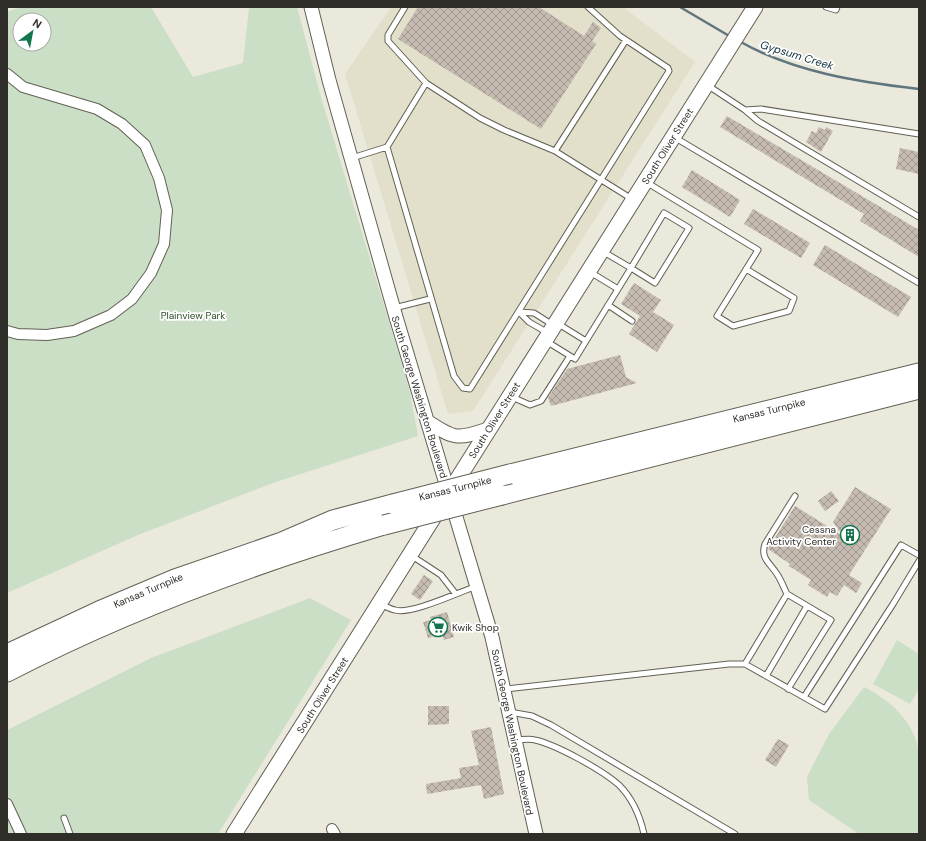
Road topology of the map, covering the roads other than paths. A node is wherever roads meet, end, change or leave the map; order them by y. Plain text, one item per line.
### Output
1 (311, 7) edge
2 (404, 7) edge
3 (588, 7) edge
4 (826, 7) edge
5 (837, 7) edge
6 (753, 10) edge
7 (626, 40) junction
8 (7, 74) edge
9 (426, 83) junction
10 (706, 85) junction
11 (744, 110) junction
12 (919, 134) edge
13 (673, 136) junction
14 (387, 147) junction
15 (555, 151) junction
16 (351, 159) junction
17 (601, 180) junction
18 (645, 182) junction
19 (633, 200) junction
20 (919, 217) edge
21 (602, 250) junction
22 (631, 268) junction
23 (746, 269) junction
24 (588, 271) junction
25 (919, 283) edge
26 (618, 289) junction
27 (430, 299) junction
28 (608, 306) junction
29 (393, 308) junction
30 (519, 312) junction
31 (632, 321) dead end
32 (551, 330) junction
33 (7, 331) edge
34 (586, 341) junction
35 (570, 356) junction
36 (919, 373) edge
37 (919, 389) edge
38 (510, 395) junction
39 (427, 420) junction
40 (488, 429) junction
41 (449, 492) junction
42 (795, 496) dead end
43 (409, 555) junction
44 (919, 556) edge
45 (919, 562) edge
46 (477, 586) junction
47 (455, 593) junction
48 (787, 594) junction
49 (379, 603) junction
50 (806, 606) junction
51 (7, 654) edge
52 (745, 664) junction
53 (7, 672) edge
54 (766, 676) junction
55 (788, 688) junction
56 (505, 689) junction
57 (804, 698) junction
58 (509, 712) junction
59 (515, 740) junction
60 (7, 804) edge
61 (64, 818) dead end
62 (21, 834) edge
63 (70, 834) edge
64 (234, 834) edge
65 (536, 834) edge
66 (644, 834) edge
67 (735, 834) edge

1 - 16 street, South George Washington Boulevard
2 - 9 lane
3 - 7 lane
4 - 5 lane
6 - 10 main road, South Oliver Street
7 - 15 lane
7 - 17 lane
8 - 33 street
9 - 14 lane
9 - 15 lane
10 - 11 lane
10 - 13 main road, South Oliver Street
11 - 12 lane
11 - 20 lane
13 - 18 main road, South Oliver Street
13 - 25 lane
14 - 16 lane
14 - 27 lane
15 - 17 lane
16 - 29 street, South George Washington Boulevard
17 - 19 lane
17 - 30 lane
18 - 19 main road, South Oliver Street
18 - 23 lane
19 - 21 main road, South Oliver Street
21 - 22 lane
21 - 24 main road, South Oliver Street
22 - 22 lane
22 - 26 lane
23 - 23 lane
24 - 26 lane
24 - 32 main road, South Oliver Street
26 - 28 lane
27 - 29 lane
27 - 30 lane
28 - 31 lane
28 - 34 lane
29 - 39 street, South George Washington Boulevard
30 - 32 lane
30 - 32 lane
32 - 34 lane
32 - 35 lane
32 - 38 main road, South Oliver Street
34 - 35 lane
35 - 38 lane
36 - 51 highway, Kansas Turnpike, bridge
37 - 53 highway, Kansas Turnpike, bridge
38 - 40 main road, South Oliver Street
39 - 40 street
39 - 41 street, South George Washington Boulevard
40 - 41 main road, South Oliver Street
41 - 43 main road, South Oliver Street
41 - 46 street, South George Washington Boulevard
42 - 48 lane
43 - 47 lane
43 - 49 main road, South Oliver Street
44 - 57 lane
45 - 57 lane
46 - 47 lane
46 - 56 street, South George Washington Boulevard
47 - 49 lane
48 - 50 lane
48 - 52 lane
49 - 64 main road, South Oliver Street
50 - 54 lane
50 - 55 lane
52 - 54 lane
52 - 56 lane
54 - 55 lane
55 - 57 lane
56 - 58 street, South George Washington Boulevard
58 - 59 street, South George Washington Boulevard
58 - 67 lane
59 - 65 street, South George Washington Boulevard
59 - 66 lane
60 - 62 street
61 - 63 lane

